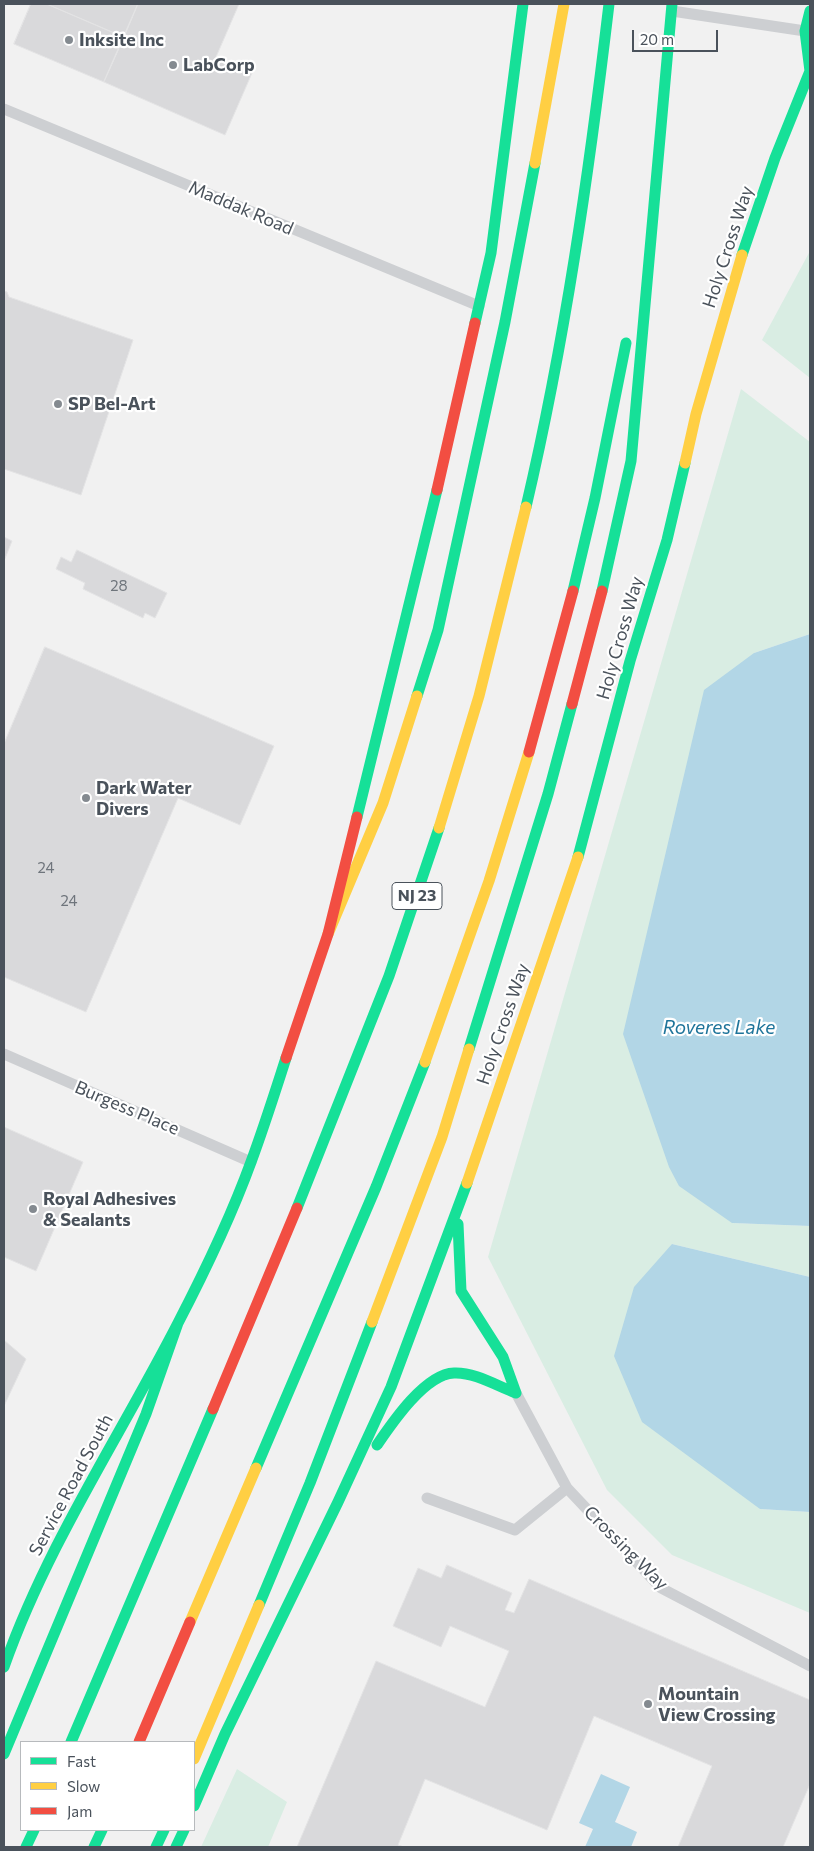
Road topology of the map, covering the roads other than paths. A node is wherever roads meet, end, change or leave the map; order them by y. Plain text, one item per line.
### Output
1 (523, 4) edge
2 (564, 4) edge
3 (609, 4) edge
4 (672, 7) edge
5 (810, 11) edge
6 (805, 30) junction
7 (665, 70) junction
8 (810, 71) edge
9 (4, 109) edge
10 (634, 295) dead end
11 (479, 306) junction
12 (628, 331) dead end
13 (328, 934) junction
14 (4, 1054) edge
15 (251, 1162) junction
16 (457, 1212) junction
17 (178, 1323) junction
18 (516, 1394) junction
19 (567, 1488) junction
20 (427, 1498) dead end
21 (338, 1502) junction
22 (810, 1666) edge
23 (4, 1667) edge
24 (71, 1741) edge
25 (139, 1741) edge
26 (4, 1754) edge
27 (195, 1757) edge
28 (195, 1804) edge
29 (34, 1831) edge
30 (102, 1831) edge
31 (164, 1831) edge
32 (184, 1831) edge
33 (26, 1847) edge
34 (94, 1847) edge
35 (156, 1847) edge
36 (176, 1847) edge

1 - 11 main road
2 - 13 main road
3 - 24 main road, NJ 23
4 - 6 lane
4 - 7 main road
5 - 6 main road, Holy Cross Way
6 - 8 main road, Holy Cross Way
7 - 10 main road
7 - 27 main road
8 - 16 main road, Holy Cross Way
9 - 11 lane, Maddak Road
11 - 13 main road
12 - 25 main road
13 - 15 main road
14 - 15 lane, Burgess Place
15 - 17 main road
16 - 18 main road
16 - 21 main road, Holy Cross Way
17 - 23 main road, Service Road South
17 - 26 main road
18 - 19 lane, Crossing Way
18 - 21 main road
19 - 20 lane
19 - 22 lane, Crossing Way
21 - 28 main road
29 - 33 main road
30 - 34 main road
31 - 35 main road
32 - 36 main road

